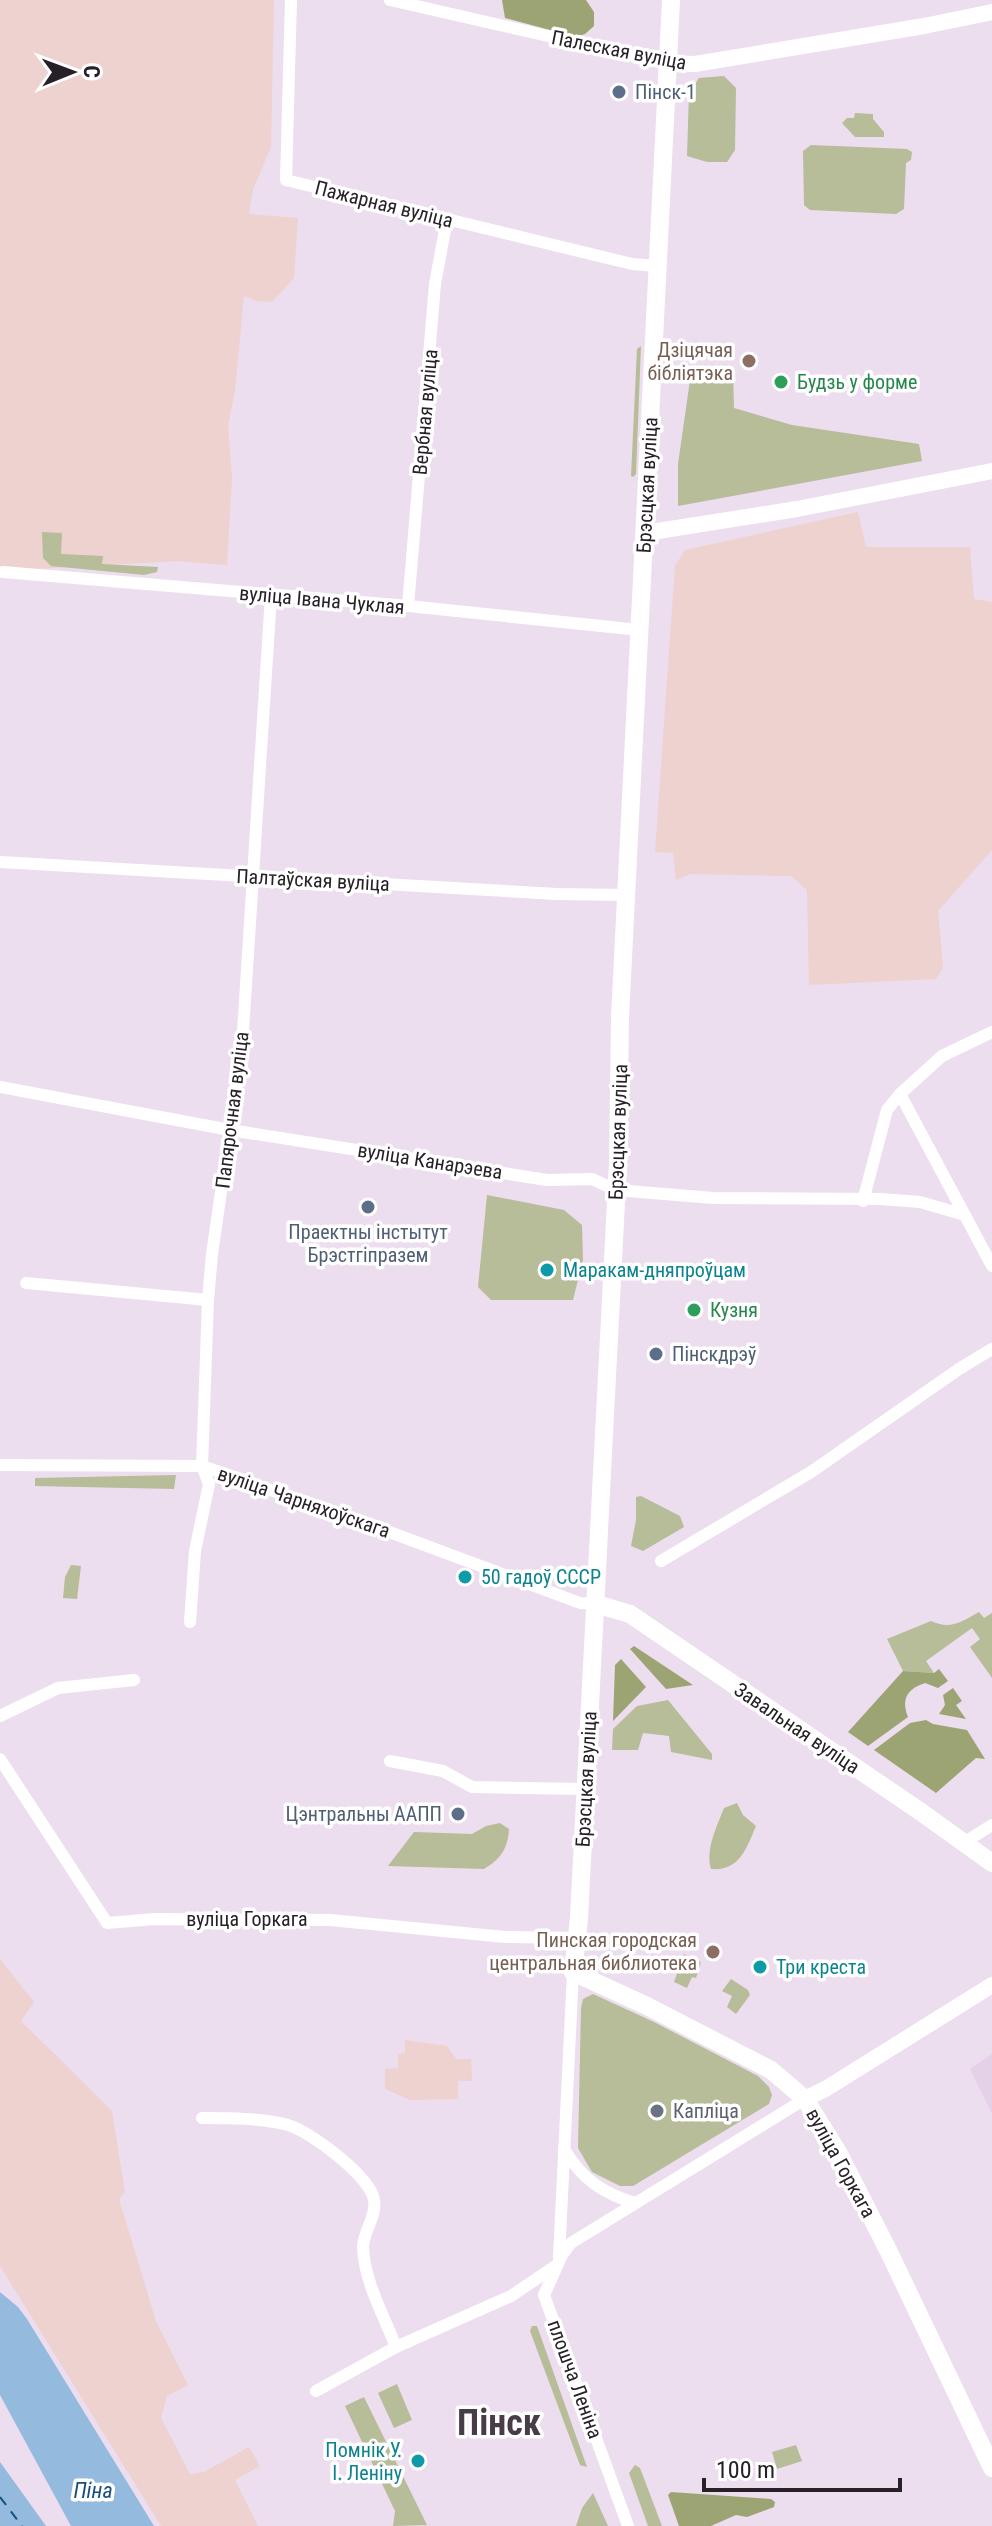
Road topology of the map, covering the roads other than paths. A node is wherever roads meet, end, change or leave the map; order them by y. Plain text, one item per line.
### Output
1 (291, 0) edge
2 (390, 0) edge
3 (671, 0) edge
4 (992, 12) edge
5 (667, 63) junction
6 (447, 219) junction
7 (657, 266) junction
8 (992, 471) edge
9 (645, 533) junction
10 (3, 572) dead end
11 (271, 595) junction
12 (408, 606) junction
13 (640, 630) junction
14 (0, 862) edge
15 (252, 877) junction
16 (627, 895) junction
17 (992, 1032) edge
18 (0, 1087) edge
19 (900, 1094) junction
20 (230, 1130) junction
21 (616, 1190) junction
22 (863, 1201) junction
23 (965, 1215) junction
24 (992, 1266) edge
25 (26, 1283) dead end
26 (208, 1300) junction
27 (992, 1349) edge
28 (0, 1465) edge
29 (202, 1466) junction
30 (661, 1561) dead end
31 (596, 1604) junction
32 (190, 1622) dead end
33 (134, 1680) dead end
34 (0, 1716) edge
35 (0, 1759) edge
36 (390, 1761) dead end
37 (585, 1789) junction
38 (992, 1825) edge
39 (965, 1842) junction
40 (992, 1863) edge
41 (577, 1938) junction
42 (573, 1972) junction
43 (992, 1985) edge
44 (805, 2099) junction
45 (202, 2118) dead end
46 (564, 2148) junction
47 (635, 2203) junction
48 (558, 2264) junction
49 (396, 2347) junction
50 (316, 2391) dead end
51 (992, 2468) edge
52 (628, 2526) edge

1 - 6 street, Пажарная вуліца
2 - 5 street, Палеская вуліца
3 - 5 main road, Брэсцкая вуліца
4 - 5 street, Палеская вуліца
5 - 7 main road, Брэсцкая вуліца
6 - 7 street, Пажарная вуліца
6 - 12 street, Вербная вуліца
7 - 9 main road, Брэсцкая вуліца
8 - 9 street
9 - 13 main road, Брэсцкая вуліца
10 - 11 street, вуліца Івана Чуклая
11 - 12 street, вуліца Івана Чуклая
11 - 15 street, Папярочная вуліца
12 - 13 street, вуліца Івана Чуклая
13 - 16 main road, Брэсцкая вуліца
14 - 15 street, Палтаўская вуліца
15 - 16 street, Палтаўская вуліца
15 - 20 street, Папярочная вуліца
16 - 21 main road, Брэсцкая вуліца
17 - 19 street
18 - 20 street, вуліца Канарэева
19 - 22 street
19 - 23 street
20 - 21 street, вуліца Канарэева
20 - 26 street, Папярочная вуліца
21 - 22 street, вуліца Канарэева
21 - 31 main road, Брэсцкая вуліца
22 - 23 street, вуліца Канарэева
23 - 24 street
25 - 26 street
26 - 29 street, Папярочная вуліца
27 - 30 street
28 - 29 street, вуліца Чарняхоўскага
29 - 31 street, вуліца Чарняхоўскага
29 - 32 street, Папярочная вуліца
31 - 37 main road, Брэсцкая вуліца
31 - 39 main road, Завальная вуліца
33 - 34 street
35 - 41 street, вуліца Горкага
36 - 37 street
37 - 41 main road, Брэсцкая вуліца
38 - 39 street
39 - 40 main road, Завальная вуліца
41 - 42 main road, Брэсцкая вуліца
42 - 44 main road, вуліца Горкага
42 - 46 street, Брэсцкая вуліца
43 - 44 street
44 - 47 street
44 - 51 main road, вуліца Горкага
45 - 49 street
46 - 47 street
46 - 48 street, Брэсцкая вуліца
47 - 48 street
48 - 49 street
48 - 52 street, плошча Леніна
49 - 50 street

